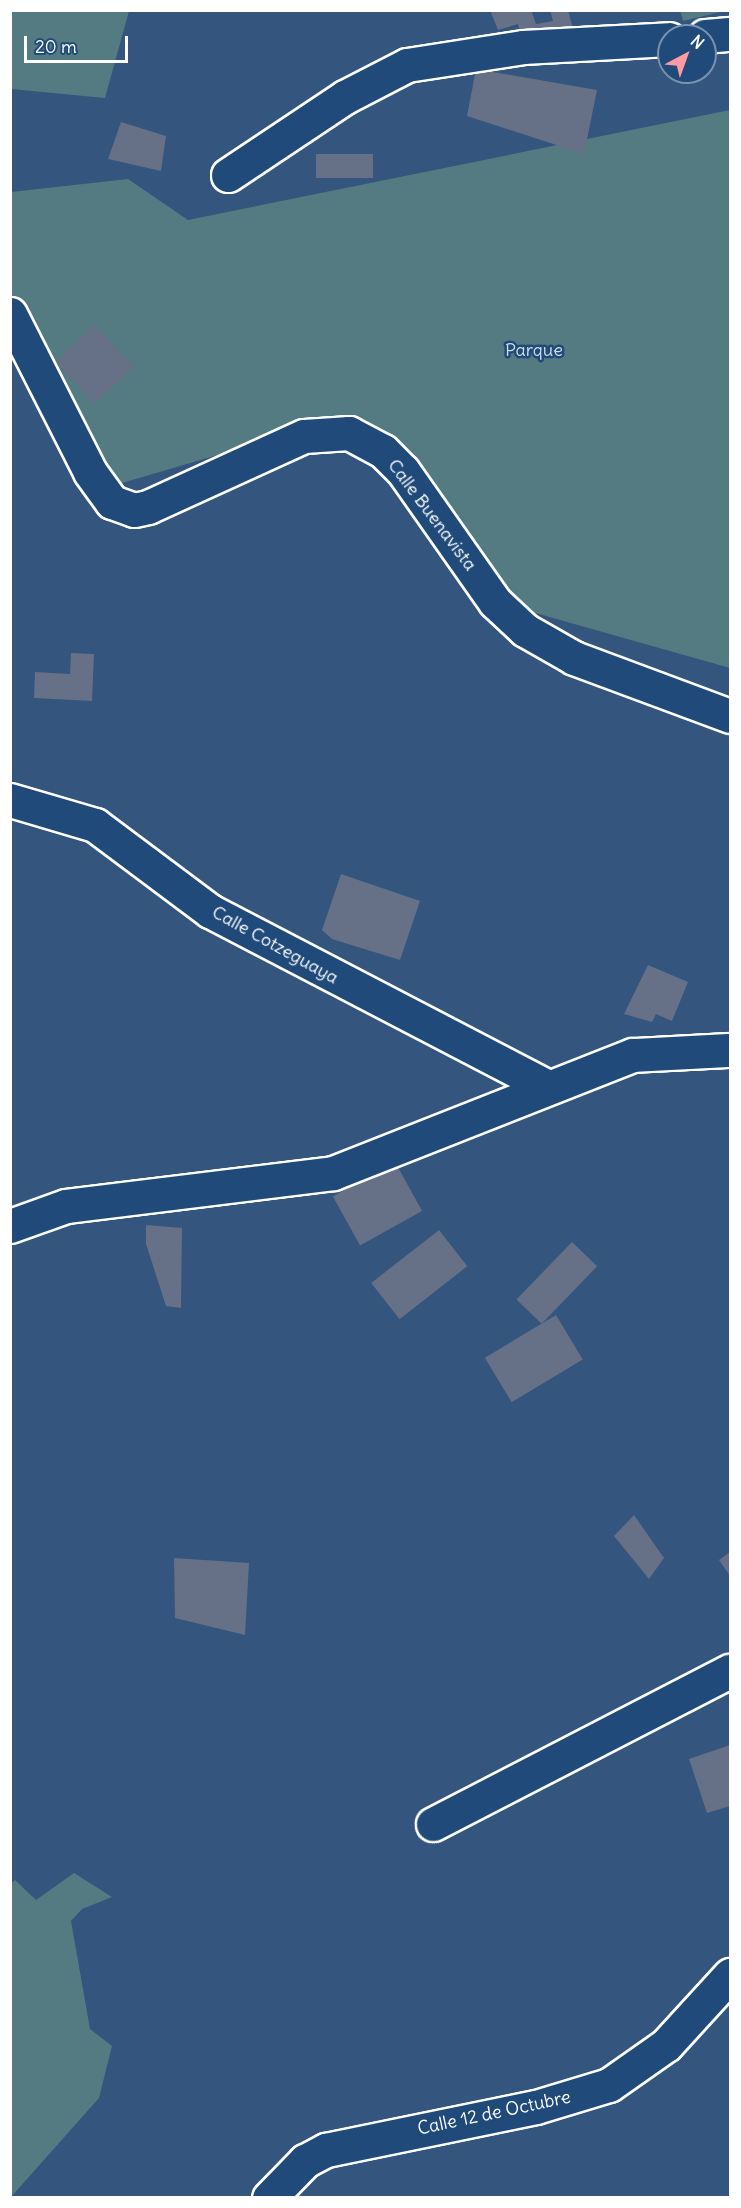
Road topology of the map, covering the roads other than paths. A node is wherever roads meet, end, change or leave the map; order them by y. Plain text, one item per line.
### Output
1 (657, 40) edge
2 (228, 175) dead end
3 (10, 314) edge
4 (730, 716) edge
5 (10, 800) edge
6 (730, 1050) edge
7 (546, 1086) junction
8 (10, 1226) edge
9 (730, 1671) edge
10 (433, 1824) dead end
11 (730, 1975) edge
12 (269, 2198) edge

1 - 2 street
3 - 4 street, Calle Buenavista
5 - 7 street, Calle Cotzeguaya
6 - 7 street
7 - 8 street
9 - 10 street
11 - 12 street, Calle 12 de Octubre

